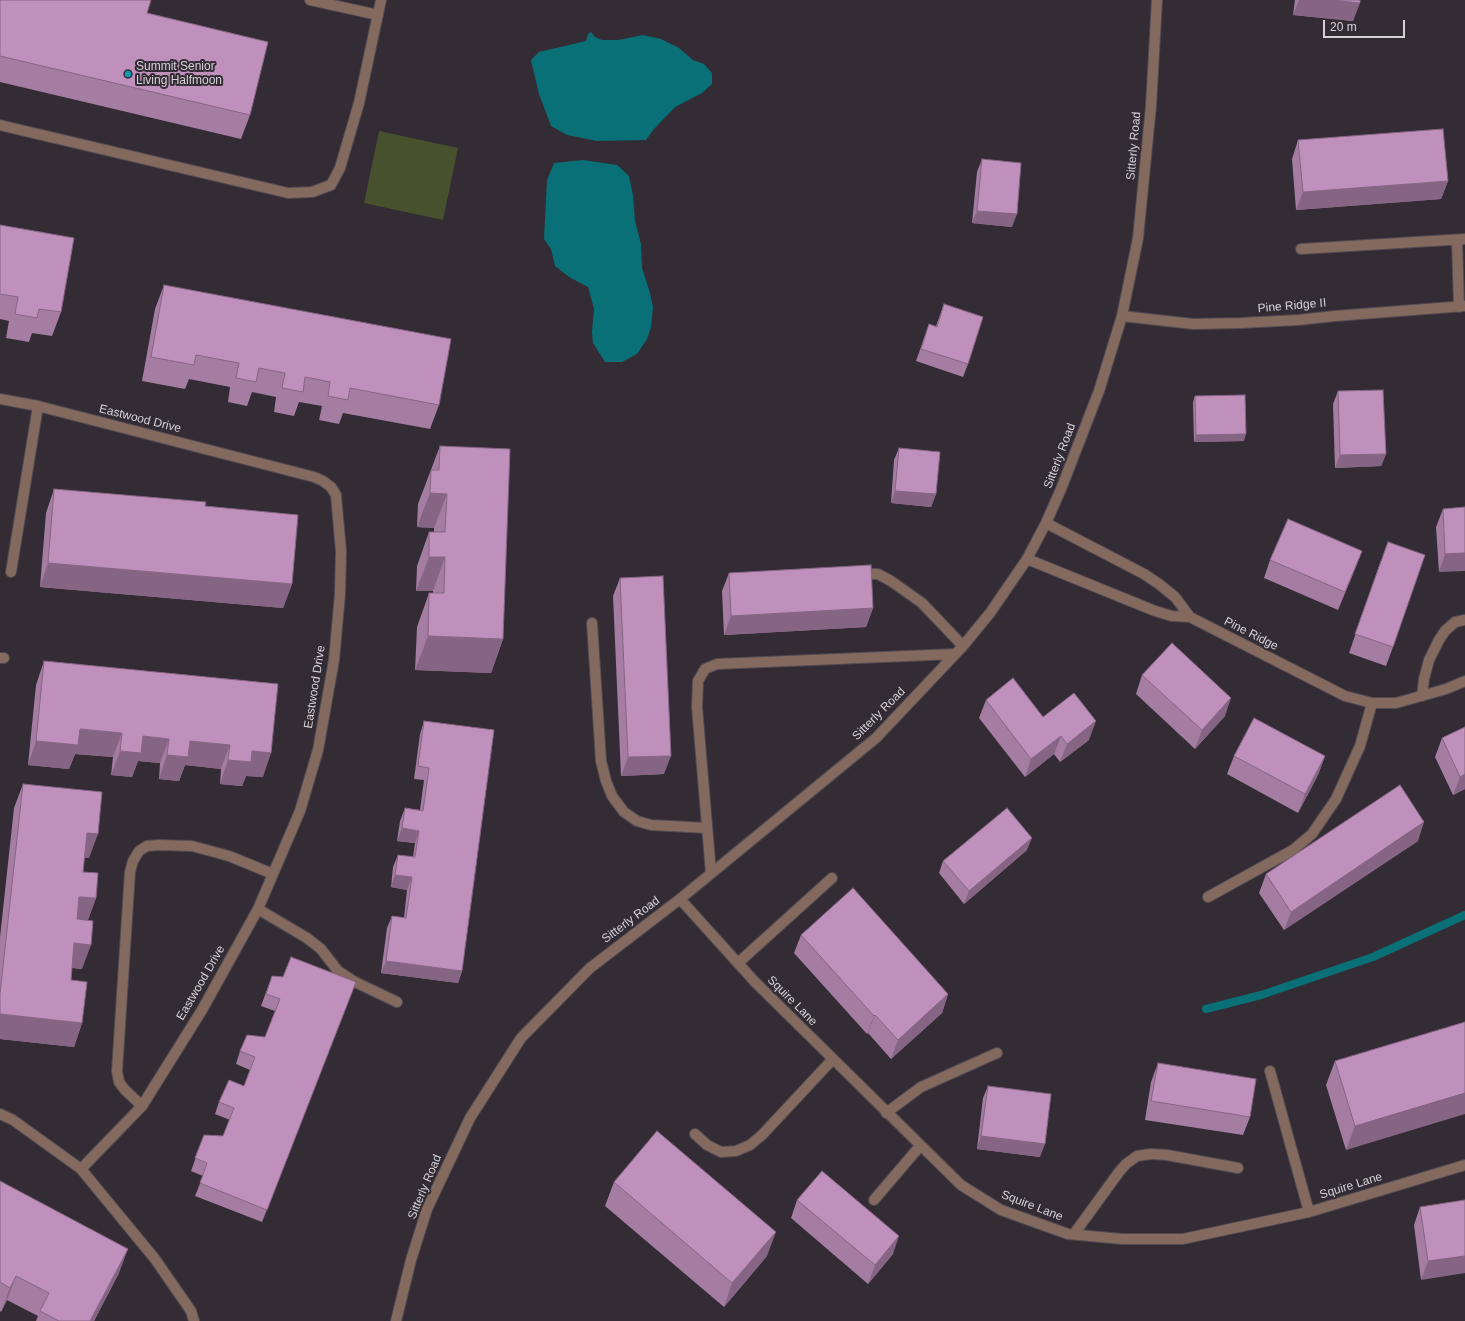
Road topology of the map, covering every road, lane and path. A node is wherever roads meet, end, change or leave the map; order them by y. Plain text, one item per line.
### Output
1 (310, 0) edge
2 (381, 0) edge
3 (1157, 0) edge
4 (378, 15) junction
5 (0, 125) edge
6 (1461, 239) edge
7 (1301, 249) dead end
8 (1462, 306) edge
9 (1122, 316) junction
10 (0, 399) edge
11 (38, 406) junction
12 (1046, 523) junction
13 (1027, 559) junction
14 (11, 572) dead end
15 (844, 574) edge
16 (1190, 617) junction
17 (1465, 620) edge
18 (592, 623) dead end
19 (963, 646) junction
20 (955, 654) junction
21 (1465, 681) edge
22 (1422, 696) junction
23 (1372, 703) junction
24 (707, 828) junction
25 (711, 873) junction
26 (273, 874) junction
27 (832, 878) dead end
28 (1208, 897) dead end
29 (680, 899) junction
30 (258, 909) junction
31 (738, 963) junction
32 (396, 1002) dead end
33 (996, 1053) dead end
34 (833, 1059) junction
35 (1270, 1072) dead end
36 (142, 1106) junction
37 (886, 1113) junction
38 (0, 1114) edge
39 (695, 1134) dead end
40 (920, 1146) junction
41 (1465, 1165) edge
42 (1238, 1168) dead end
43 (81, 1169) junction
44 (874, 1200) dead end
45 (1309, 1212) junction
46 (1074, 1234) junction
47 (194, 1321) edge
48 (396, 1321) edge

1 - 4 street
2 - 4 street
3 - 9 street, Sitterly Road
4 - 5 street
6 - 7 street
6 - 8 street
8 - 9 street, Pine Ridge II
9 - 12 street, Sitterly Road
10 - 11 street, Eastwood Drive
11 - 14 street
11 - 26 street, Eastwood Drive
12 - 13 street, Sitterly Road
12 - 16 street
13 - 16 street, Pine Ridge
13 - 19 street, Sitterly Road
15 - 19 street
16 - 23 street, Pine Ridge
17 - 22 street
18 - 24 street
19 - 20 street, Sitterly Road
20 - 24 street
20 - 25 street, Sitterly Road
21 - 22 street, Pine Ridge
22 - 23 street, Pine Ridge
23 - 28 street
24 - 25 street
25 - 29 street, Sitterly Road
26 - 30 street, Eastwood Drive
26 - 36 street
27 - 31 street
29 - 31 street, Squire Lane
29 - 48 street, Sitterly Road
30 - 32 street
30 - 36 street, Eastwood Drive
31 - 34 street, Squire Lane
33 - 37 street
34 - 37 street, Squire Lane
34 - 39 street
35 - 45 street
36 - 43 street, Eastwood Drive
37 - 40 street, Squire Lane
38 - 43 street
40 - 44 street
40 - 46 street, Squire Lane
41 - 45 street, Squire Lane
42 - 46 street
43 - 47 street
45 - 46 street, Squire Lane

